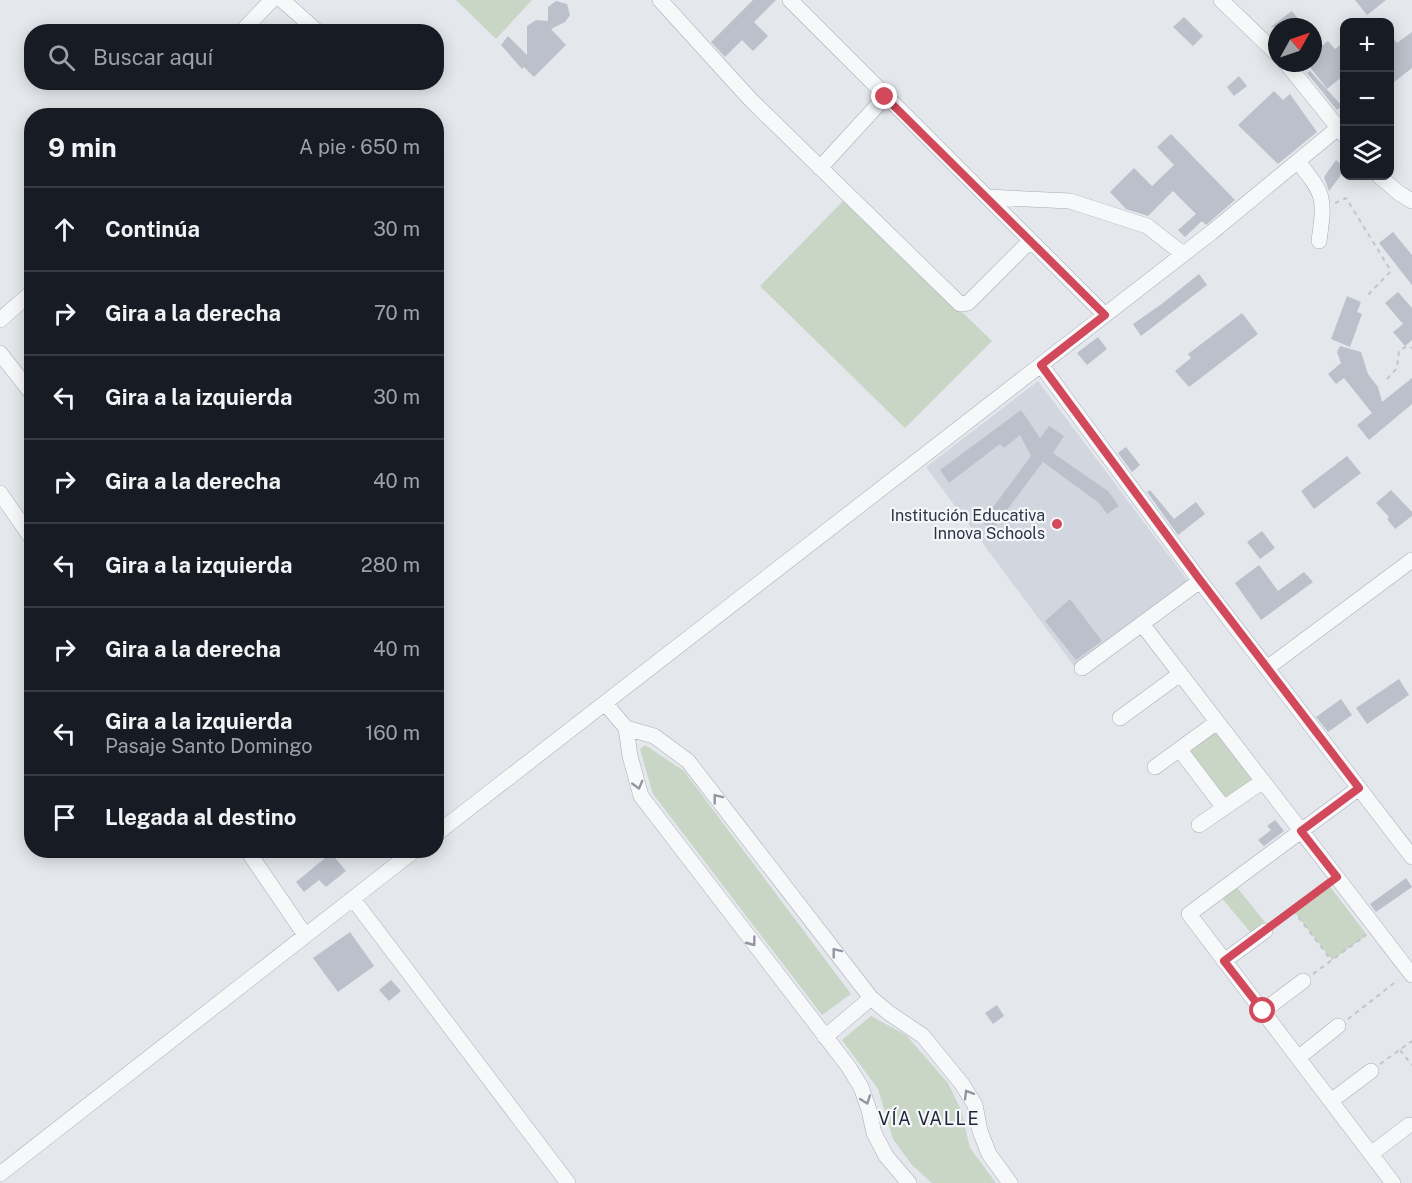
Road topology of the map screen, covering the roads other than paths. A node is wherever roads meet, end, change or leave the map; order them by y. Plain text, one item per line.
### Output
1 (272, 0) edge
2 (282, 0) edge
3 (660, 0) edge
4 (790, 0) edge
5 (1221, 0) edge
6 (249, 24) edge
7 (309, 24) edge
8 (1268, 45) edge
9 (1293, 72) edge
10 (885, 97) junction
11 (1340, 131) edge
12 (1340, 133) edge
13 (1298, 162) junction
14 (819, 168) junction
15 (1384, 180) edge
16 (987, 197) junction
17 (1412, 201) edge
18 (1030, 241) junction
19 (1319, 241) dead end
20 (1183, 254) junction
21 (24, 299) edge
22 (1105, 315) junction
23 (0, 320) edge
24 (0, 353) edge
25 (1041, 365) junction
26 (24, 384) edge
27 (0, 493) edge
28 (24, 528) edge
29 (1412, 560) edge
30 (1200, 580) junction
31 (1142, 624) junction
32 (1082, 668) dead end
33 (1267, 668) junction
34 (1180, 674) junction
35 (606, 703) junction
36 (1120, 718) dead end
37 (1217, 722) junction
38 (626, 728) junction
39 (1180, 750) junction
40 (1155, 767) dead end
41 (1263, 781) junction
42 (1359, 788) junction
43 (1224, 808) junction
44 (1199, 825) dead end
45 (444, 828) edge
46 (1301, 831) junction
47 (1412, 857) edge
48 (252, 858) edge
49 (405, 858) edge
50 (352, 899) junction
51 (1265, 931) road end
52 (305, 935) junction
53 (1224, 961) junction
54 (1411, 973) edge
55 (1303, 981) road end
56 (871, 998) junction
57 (1263, 1011) junction
58 (1338, 1026) road end
59 (825, 1037) junction
60 (1298, 1058) junction
61 (1371, 1071) road end
62 (1331, 1101) junction
63 (1409, 1125) dead end
64 (1371, 1154) junction
65 (0, 1174) edge
66 (568, 1183) edge
67 (909, 1183) edge
68 (1010, 1183) edge
69 (1393, 1183) edge

1 - 6 street
2 - 7 street
3 - 14 street
4 - 10 street
5 - 8 street
9 - 11 street
10 - 14 street
10 - 16 street
12 - 13 street
13 - 19 street
13 - 20 street
14 - 18 street
15 - 17 street
16 - 18 street
16 - 20 street
18 - 22 street
20 - 22 street
21 - 23 street
22 - 25 street
24 - 26 street
25 - 30 street
25 - 35 street
27 - 28 street
29 - 33 street
30 - 31 street
30 - 33 street
31 - 32 street
31 - 34 street
33 - 42 street
34 - 36 street
34 - 37 street
35 - 38 street
35 - 45 street
37 - 39 street
37 - 41 street
56 -> 38 street
38 -> 59 street
39 - 40 street
39 - 43 street
41 - 43 street
41 - 46 street
42 - 46 street
42 - 47 street
43 - 44 street
46 - 53 street
46 - 54 street
48 - 52 street
49 - 50 street
50 - 52 street
50 - 66 street
51 - 53 street
52 - 65 street
53 - 57 street
55 - 57 street
56 - 59 street
68 -> 56 street
57 - 60 street
58 - 60 street
59 -> 67 street
60 - 62 street
61 - 62 street
62 - 64 street
63 - 64 street
64 - 69 street

